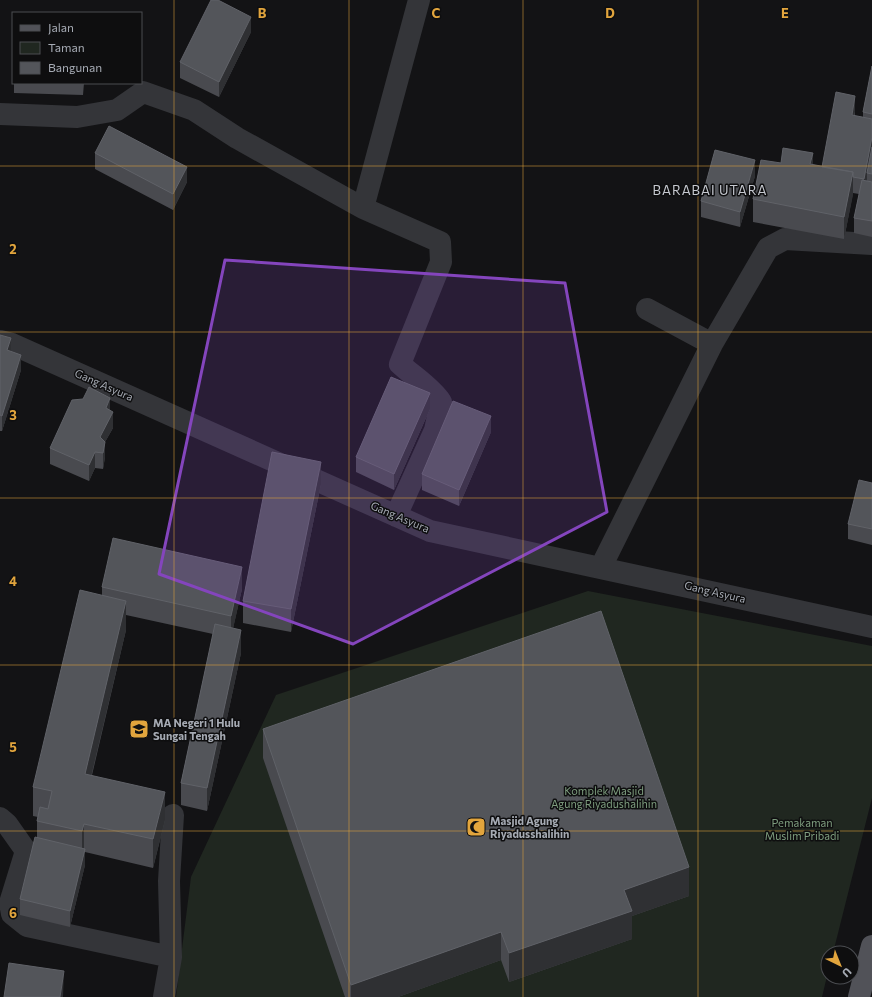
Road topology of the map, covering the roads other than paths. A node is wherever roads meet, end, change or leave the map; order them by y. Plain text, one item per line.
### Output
1 (419, 0) edge
2 (0, 114) edge
3 (363, 208) junction
4 (872, 244) edge
5 (647, 309) dead end
6 (0, 341) edge
7 (712, 344) junction
8 (396, 516) junction
9 (601, 567) junction
10 (872, 627) edge
11 (173, 815) dead end
12 (0, 818) edge
13 (6, 895) edge
14 (872, 946) edge
15 (171, 957) junction
16 (164, 997) edge
17 (859, 997) edge

1 - 3 street
2 - 3 street
3 - 8 street
4 - 7 street
5 - 7 street
6 - 8 street, Gang Asyura
7 - 9 street
8 - 9 street, Gang Asyura
9 - 10 street, Gang Asyura
11 - 15 street
12 - 13 street
13 - 15 street
14 - 17 main road
15 - 16 street

